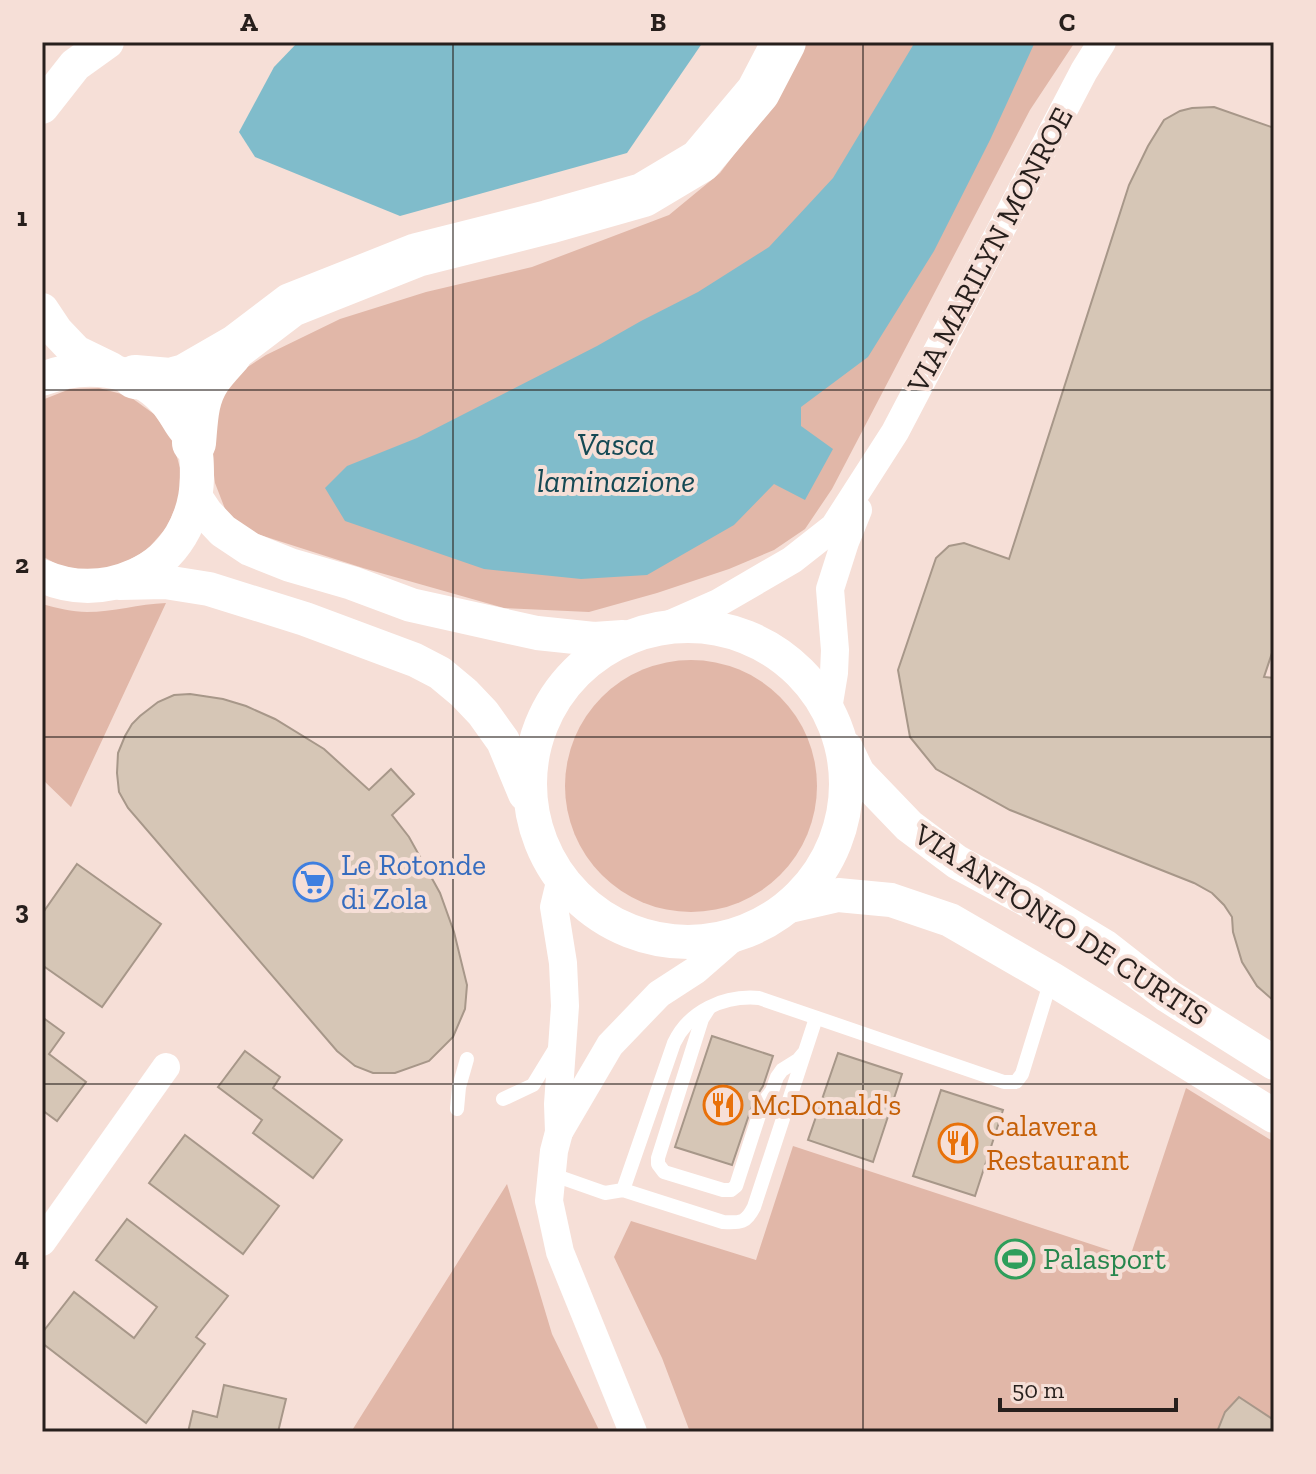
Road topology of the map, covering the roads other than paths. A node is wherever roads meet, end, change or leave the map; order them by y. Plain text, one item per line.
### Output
1 (107, 42) edge
2 (784, 42) edge
3 (1102, 42) edge
4 (42, 107) edge
5 (42, 310) edge
6 (237, 346) junction
7 (128, 375) junction
8 (42, 379) edge
9 (194, 443) junction
10 (879, 457) junction
11 (196, 498) junction
12 (42, 576) edge
13 (119, 583) junction
14 (646, 632) junction
15 (833, 719) junction
16 (532, 812) junction
17 (561, 878) junction
18 (790, 906) junction
19 (735, 936) junction
20 (1052, 979) junction
21 (565, 1006) junction
22 (709, 1008) junction
23 (816, 1018) junction
24 (804, 1053) junction
25 (467, 1059) dead end
26 (1274, 1063) edge
27 (166, 1067) dead end
28 (503, 1099) dead end
29 (457, 1109) dead end
30 (1274, 1116) edge
31 (559, 1132) junction
32 (551, 1174) junction
33 (623, 1190) junction
34 (42, 1242) edge
35 (633, 1432) edge

1 - 4 street
2 - 6 highway
3 - 10 street, VIA MARILYN MONROE
5 - 7 street
6 - 7 highway
6 - 9 highway
7 - 8 street
7 - 9 street
9 - 11 street
10 - 14 street, VIA MARILYN MONROE
10 - 15 street, VIA MARILYN MONROE
11 - 13 street
11 - 14 street
12 - 13 street
13 - 16 street
14 - 15 street
14 - 16 street
15 - 18 street
15 - 26 street, VIA ANTONIO DE CURTIS
16 - 17 street
17 - 19 street
17 - 21 street
18 - 19 street
18 - 20 street, VIA ANTONIO DE CURTIS
19 - 31 street
20 - 23 lane
20 - 30 street, VIA ANTONIO DE CURTIS
21 - 28 lane
21 - 31 street
22 - 23 lane
22 - 24 lane
22 - 33 lane
23 - 24 lane
24 - 33 lane
25 - 29 lane
27 - 34 street
31 - 32 street
32 - 33 lane
32 - 35 street

